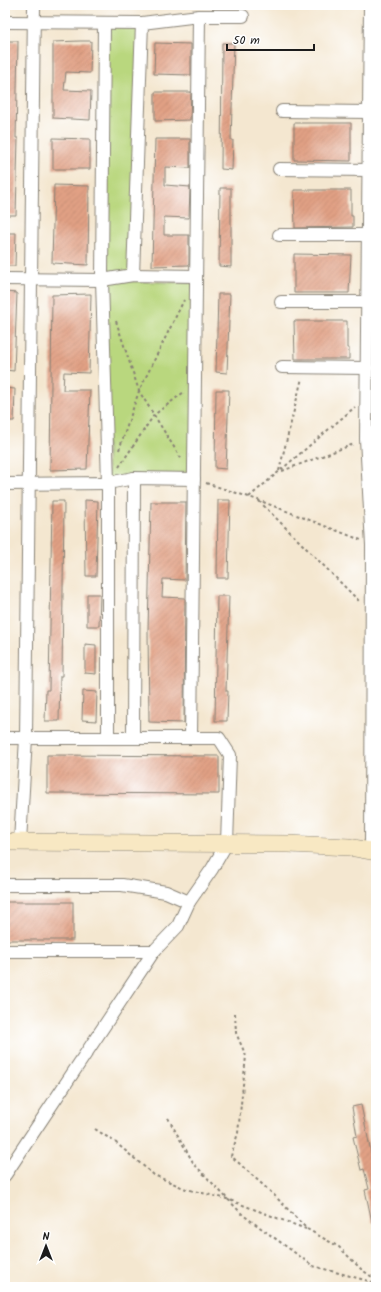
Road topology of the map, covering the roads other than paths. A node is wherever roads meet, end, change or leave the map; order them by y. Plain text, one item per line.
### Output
1 (34, 5) edge
2 (370, 5) edge
3 (199, 16) junction
4 (243, 16) dead end
5 (33, 21) junction
6 (5, 22) edge
7 (104, 23) junction
8 (142, 23) junction
9 (282, 111) dead end
10 (369, 112) junction
11 (279, 169) dead end
12 (369, 170) junction
13 (279, 235) dead end
14 (368, 235) junction
15 (133, 275) junction
16 (196, 276) junction
17 (5, 279) edge
18 (30, 280) junction
19 (102, 280) junction
20 (281, 302) dead end
21 (367, 302) junction
22 (282, 367) dead end
23 (367, 368) junction
24 (134, 478) junction
25 (194, 479) junction
26 (108, 483) junction
27 (5, 484) edge
28 (29, 484) junction
29 (5, 738) edge
30 (26, 738) junction
31 (108, 738) junction
32 (132, 738) junction
33 (191, 738) junction
34 (12, 842) edge
35 (227, 843) junction
36 (373, 852) edge
37 (5, 885) edge
38 (189, 902) junction
39 (5, 951) edge
40 (154, 951) junction
41 (5, 1175) edge

1 - 5 street
2 - 10 street
3 - 4 street
3 - 8 street
3 - 16 street
5 - 6 street
5 - 7 street
5 - 18 street
7 - 8 street
7 - 19 street
8 - 15 street
9 - 10 street
10 - 12 street
11 - 12 street
12 - 14 street
13 - 14 street
14 - 21 street
15 - 16 street
15 - 19 street
16 - 25 street
17 - 18 street
18 - 19 street
18 - 28 street
19 - 26 street
20 - 21 street
21 - 23 street
22 - 23 street
23 - 36 street
24 - 25 street
24 - 26 street
24 - 32 street
25 - 33 street
26 - 28 street
26 - 31 street
27 - 28 street
28 - 30 street
29 - 30 street
30 - 31 street
30 - 34 street
31 - 32 street
32 - 33 street
33 - 35 street
34 - 35 street
35 - 36 street
35 - 38 street
37 - 38 street
38 - 40 street
39 - 40 street
40 - 41 street

